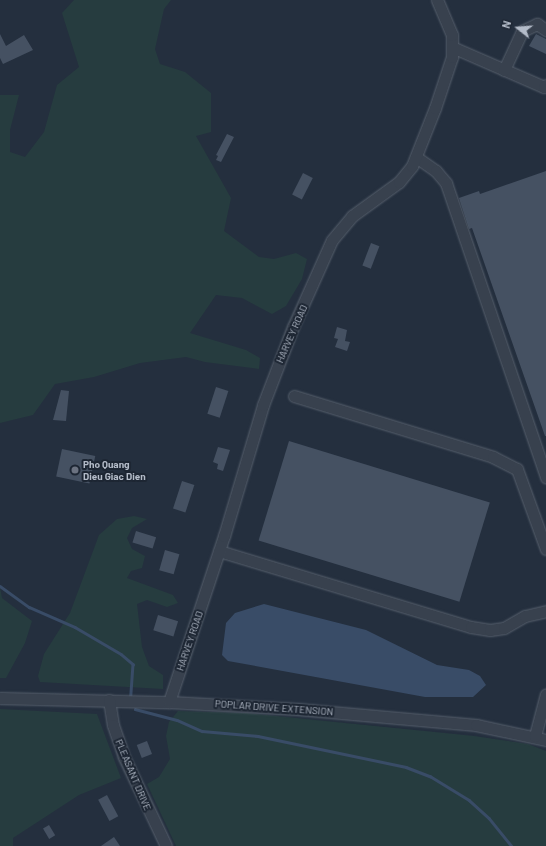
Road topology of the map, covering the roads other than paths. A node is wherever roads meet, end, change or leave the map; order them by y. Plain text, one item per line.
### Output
1 (437, 0) edge
2 (546, 30) edge
3 (452, 47) junction
4 (504, 70) junction
5 (546, 85) edge
6 (416, 157) junction
7 (294, 396) dead end
8 (546, 477) edge
9 (546, 549) edge
10 (219, 551) junction
11 (546, 611) edge
12 (546, 694) edge
13 (0, 698) edge
14 (109, 700) junction
15 (169, 702) junction
16 (535, 736) junction
17 (546, 740) edge
18 (166, 846) edge

1 - 3 street, HARVEY ROAD
2 - 4 street
3 - 4 street
3 - 6 street, HARVEY ROAD
4 - 5 street
6 - 8 street
6 - 10 street, HARVEY ROAD
7 - 9 street
10 - 11 street
10 - 15 street, HARVEY ROAD
12 - 16 street
13 - 14 street, POPLAR DRIVE EXTENSION
14 - 15 street, POPLAR DRIVE EXTENSION
14 - 18 street, PLEASANT DRIVE
15 - 16 street, POPLAR DRIVE EXTENSION
16 - 17 street, POPLAR DRIVE EXTENSION

